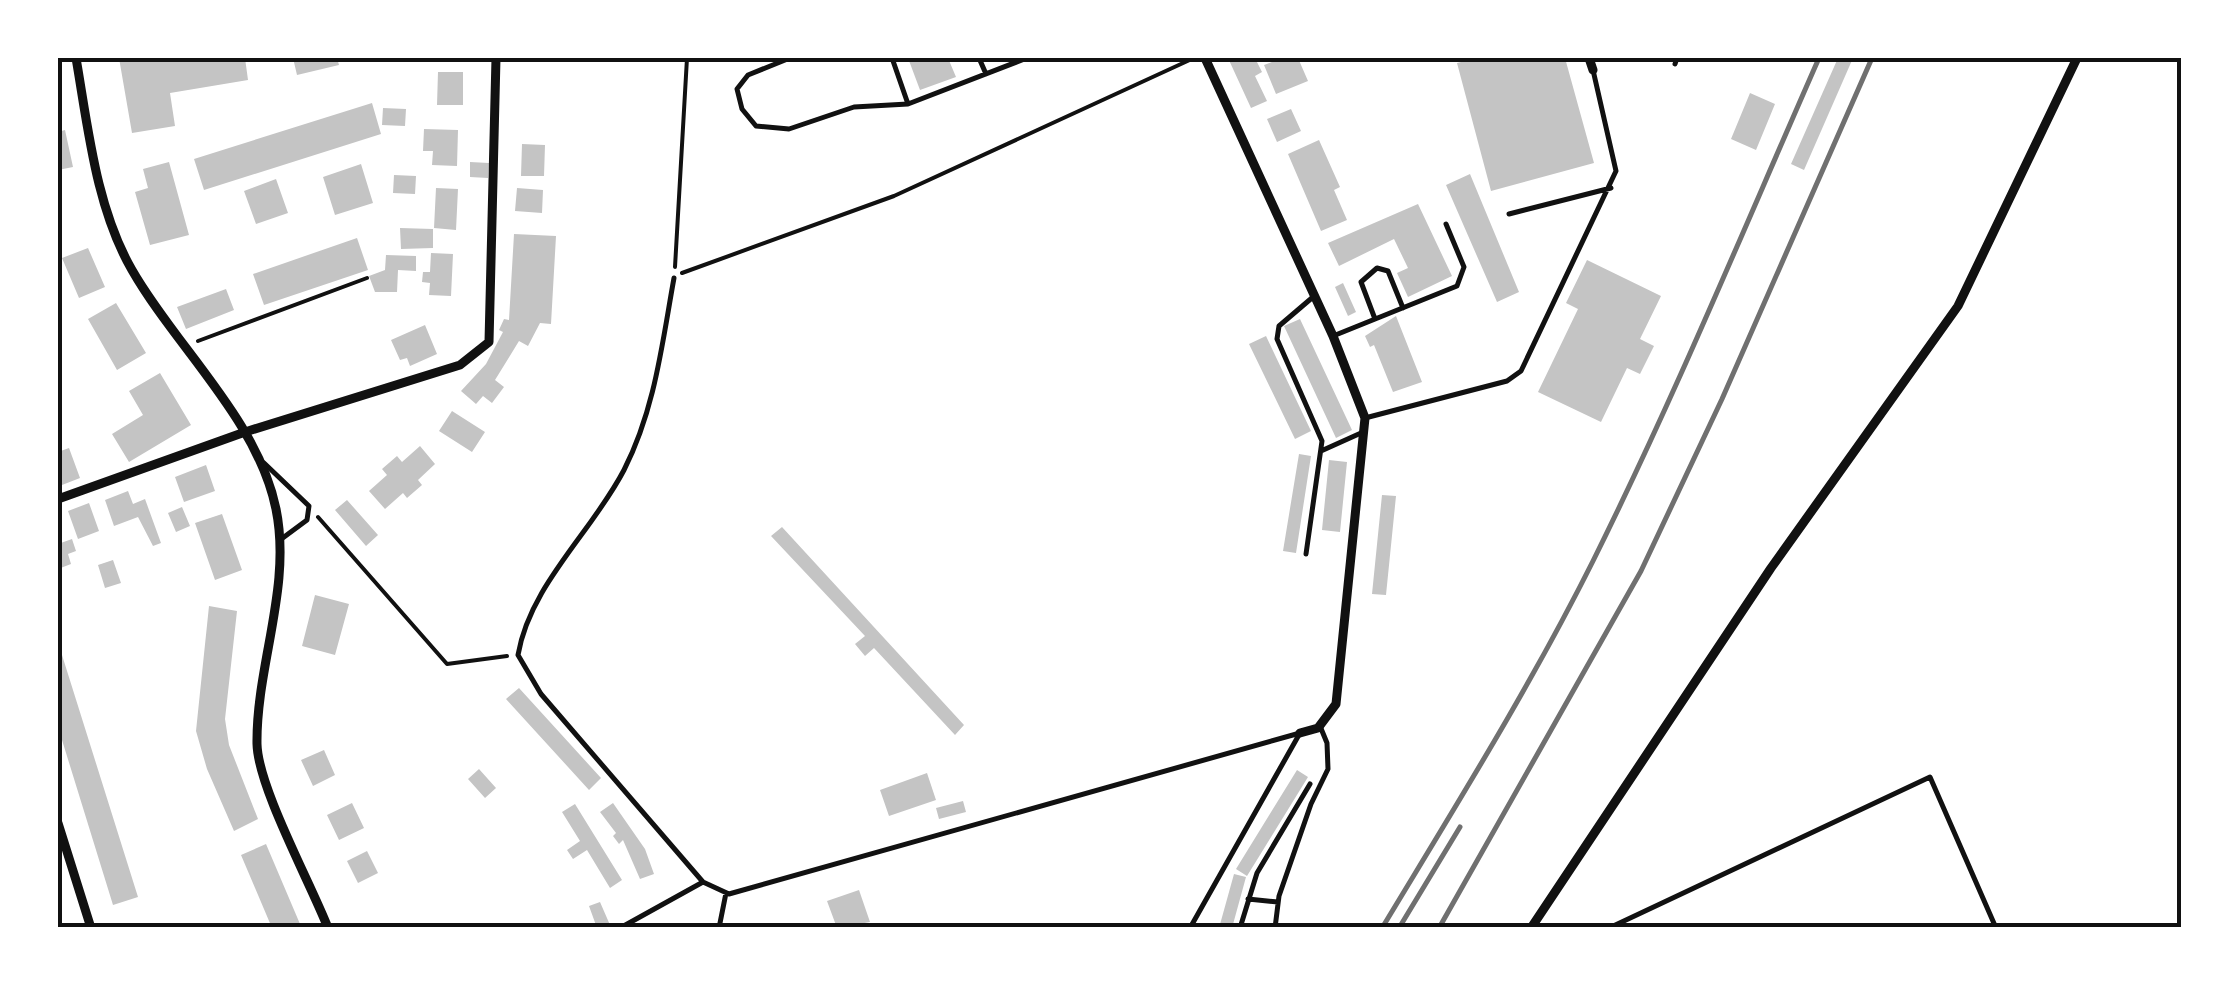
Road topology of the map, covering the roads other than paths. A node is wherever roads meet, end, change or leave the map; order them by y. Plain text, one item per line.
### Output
1 (76, 58) edge
2 (496, 58) edge
3 (790, 58) edge
4 (892, 58) edge
5 (980, 58) edge
6 (1027, 58) edge
7 (1205, 58) edge
8 (1589, 58) edge
9 (2078, 58) edge
10 (1592, 70) joint
11 (986, 74) junction
12 (908, 104) junction
13 (1611, 188) junction
14 (1508, 214) dead end
15 (1446, 224) dead end
16 (674, 278) road end
17 (1313, 297) junction
18 (1404, 308) junction
19 (1376, 319) junction
20 (1333, 336) junction
21 (1364, 418) junction
22 (246, 432) junction
23 (1364, 432) junction
24 (1320, 452) junction
25 (258, 458) junction
26 (58, 500) edge
27 (278, 542) junction
28 (1306, 554) dead end
29 (1320, 726) junction
30 (1300, 733) junction
31 (1310, 784) dead end
32 (1306, 792) junction
33 (1316, 794) junction
34 (58, 823) edge
35 (702, 882) junction
36 (726, 894) junction
37 (1248, 899) junction
38 (1278, 902) junction
39 (91, 928) edge
40 (328, 928) edge
41 (620, 928) edge
42 (719, 928) edge
43 (1190, 928) edge
44 (1240, 928) edge
45 (1276, 928) edge
46 (1531, 928) edge
47 (1609, 928) edge
48 (1996, 928) edge

1 - 22 street
2 - 22 street
3 - 12 lane
4 - 12 lane
5 - 11 lane
6 - 11 lane
7 - 17 street
8 - 10 street
9 - 46 street
10 - 13 lane
11 - 12 lane
13 - 14 lane
13 - 21 lane
15 - 18 lane
16 - 35 lane
17 - 20 street
17 - 24 lane
18 - 19 lane
18 - 19 lane
19 - 20 lane
20 - 21 street
21 - 23 street
22 - 25 street
22 - 26 street
23 - 24 lane
23 - 29 street
24 - 28 lane
25 - 27 street
25 - 27 lane
27 - 40 street
29 - 30 street
29 - 33 lane
30 - 36 lane
30 - 43 lane
31 - 32 lane
32 - 33 lane
32 - 37 lane
33 - 38 lane
34 - 39 street
35 - 36 lane
35 - 41 lane
36 - 42 lane
37 - 38 lane
37 - 44 lane
38 - 45 lane
47 - 48 lane

